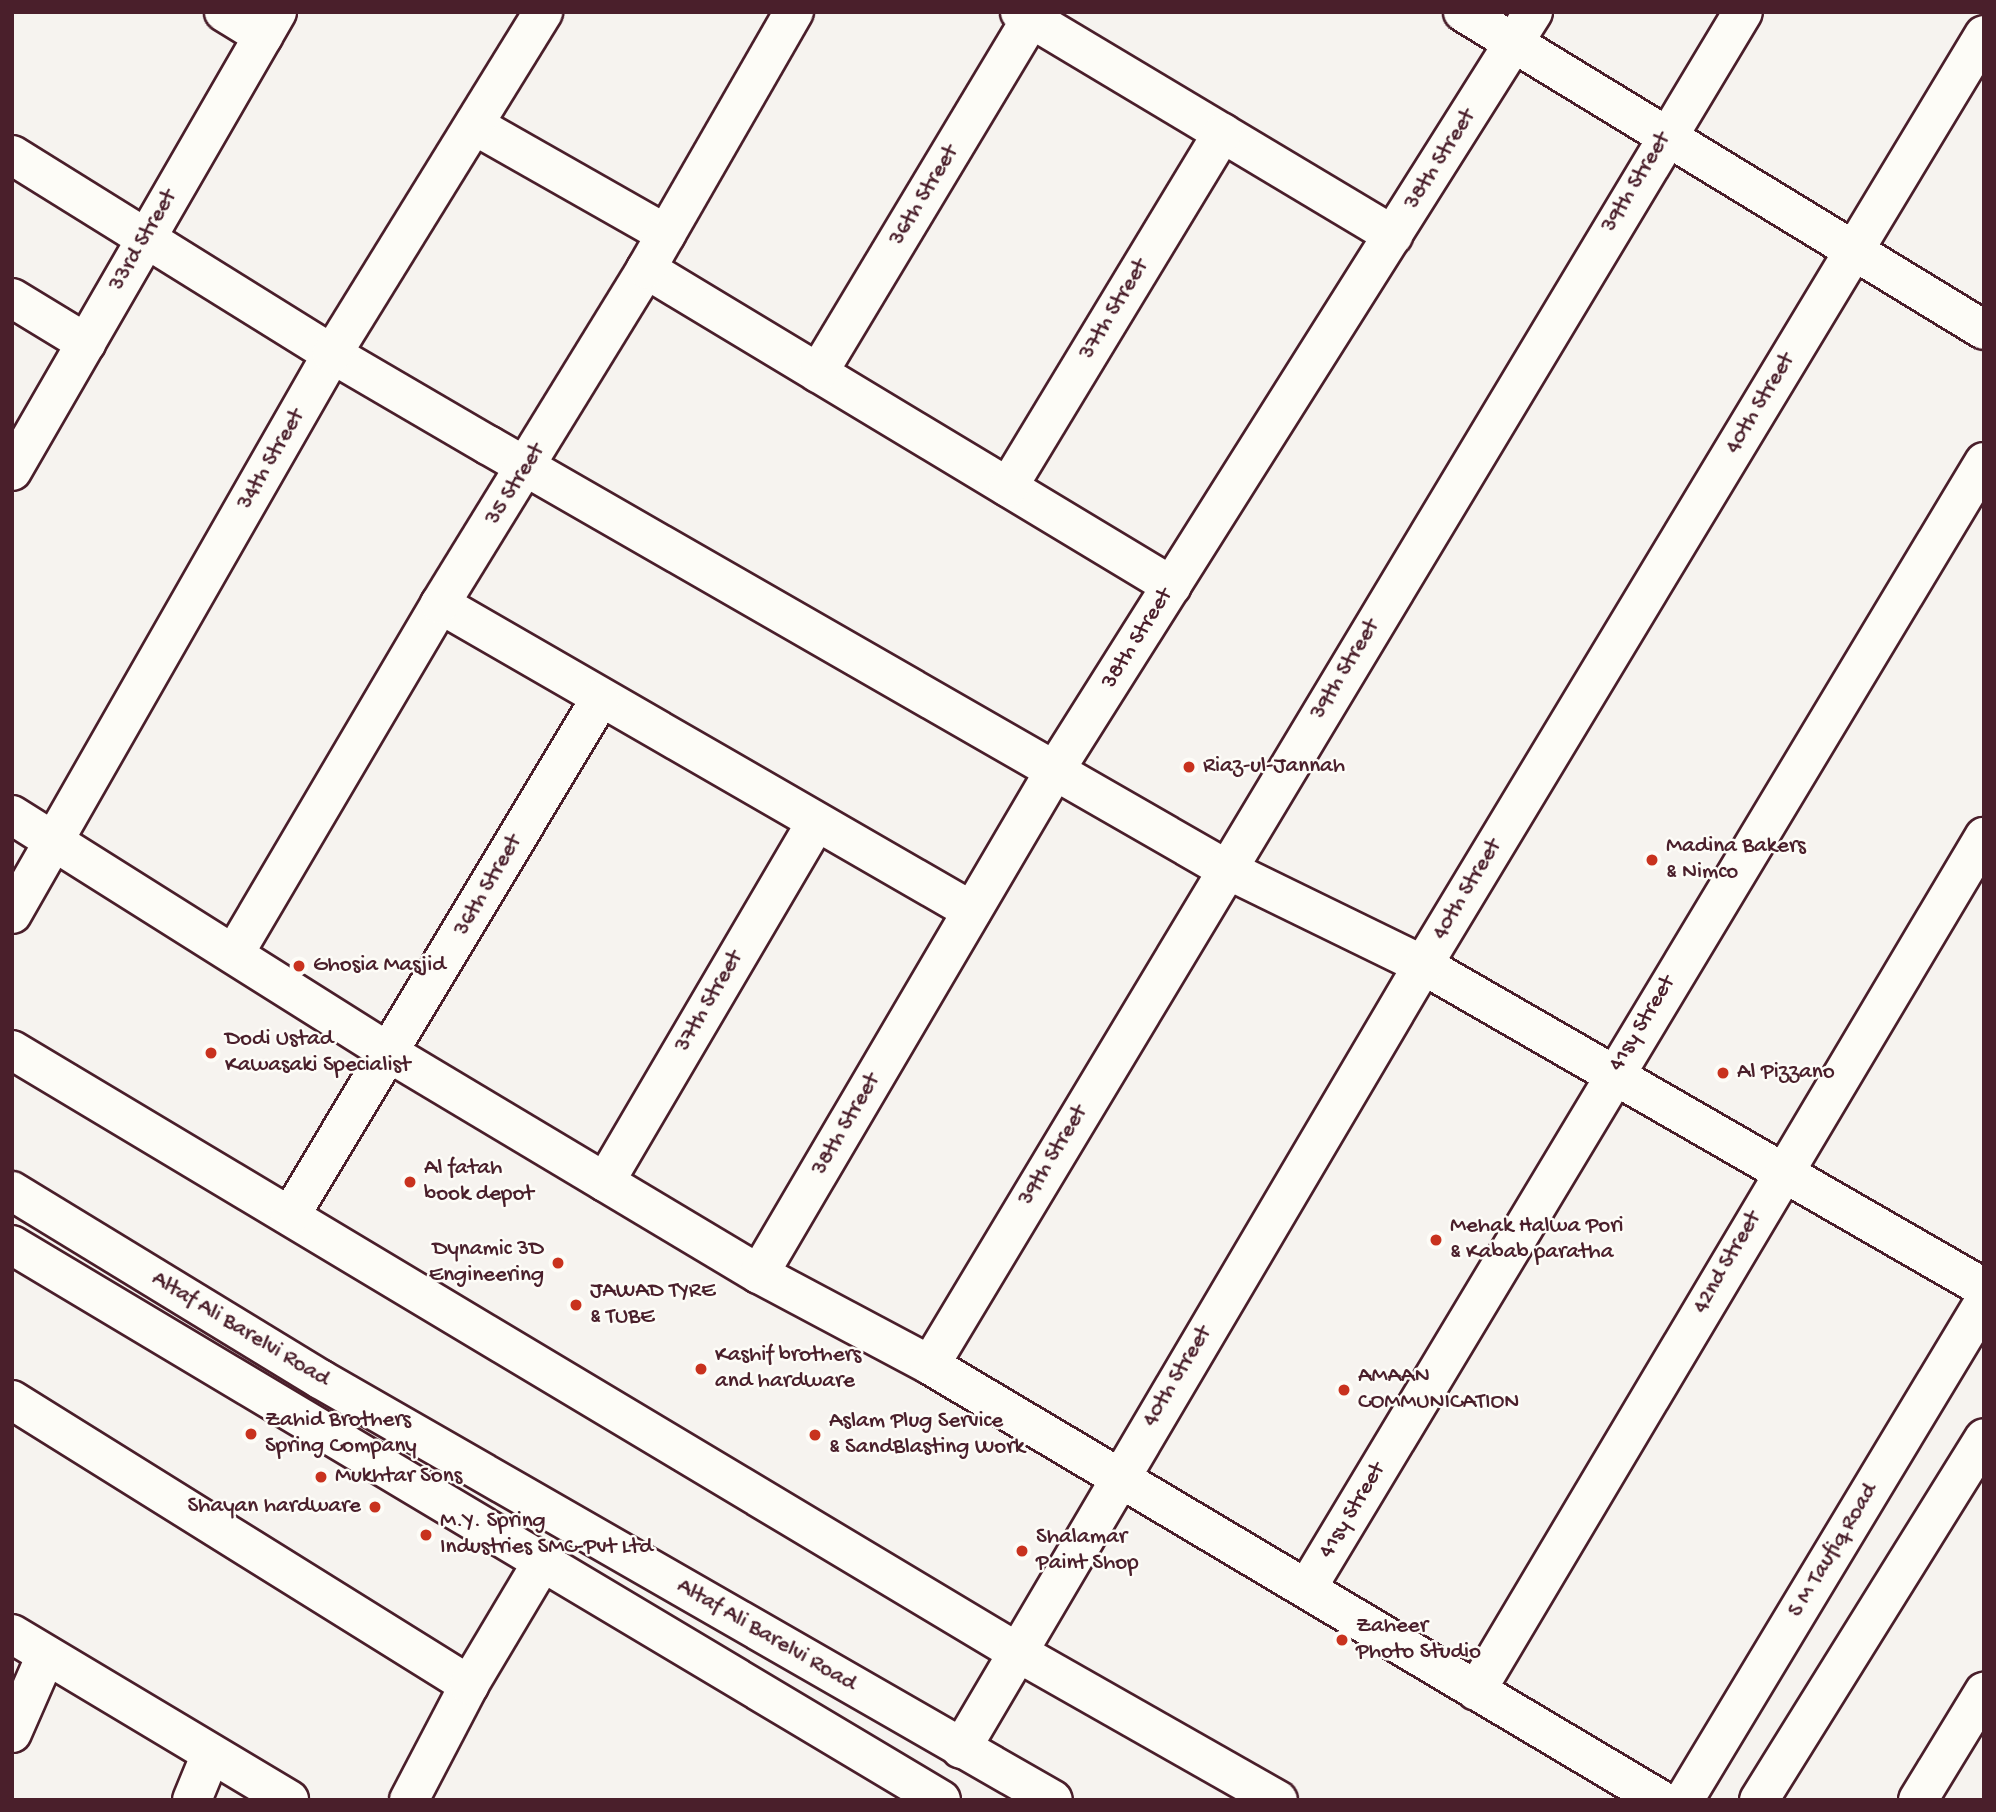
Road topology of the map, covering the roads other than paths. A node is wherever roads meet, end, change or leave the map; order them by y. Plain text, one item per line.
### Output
1 (224, 12) edge
2 (543, 12) edge
3 (793, 12) edge
4 (1463, 12) edge
5 (1743, 12) edge
6 (1026, 16) edge
7 (270, 24) edge
8 (1524, 28) edge
9 (1984, 35) edge
10 (474, 125) junction
11 (1222, 133) junction
12 (1666, 136) junction
13 (12, 155) edge
14 (666, 234) junction
15 (1393, 235) junction
16 (146, 238) junction
17 (1854, 250) junction
18 (646, 270) junction
19 (12, 298) edge
20 (1984, 330) edge
21 (86, 343) junction
22 (332, 354) junction
23 (818, 373) junction
24 (1984, 462) edge
25 (528, 467) junction
26 (12, 471) edge
27 (1008, 487) junction
28 (1172, 586) junction
29 (440, 604) junction
30 (600, 699) junction
31 (1055, 770) junction
32 (12, 815) edge
33 (816, 822) junction
34 (1984, 837) edge
35 (55, 840) junction
36 (1226, 869) junction
37 (972, 911) junction
38 (12, 914) edge
39 (234, 954) junction
40 (1423, 965) junction
41 (12, 1050) edge
42 (391, 1054) junction
43 (1612, 1074) junction
44 (1780, 1173) junction
45 (605, 1182) junction
46 (12, 1191) edge
47 (290, 1216) junction
48 (12, 1245) edge
49 (759, 1275) junction
50 (1984, 1288) edge
51 (1984, 1302) edge
52 (930, 1365) junction
53 (12, 1400) edge
54 (1984, 1438) edge
55 (1119, 1476) junction
56 (541, 1564) junction
57 (1307, 1588) junction
58 (12, 1634) edge
59 (1017, 1652) junction
60 (46, 1655) junction
61 (469, 1685) junction
62 (1476, 1691) junction
63 (1984, 1692) edge
64 (12, 1733) edge
65 (961, 1749) junction
66 (211, 1754) junction
67 (192, 1800) edge
68 (289, 1800) edge
69 (409, 1800) edge
70 (941, 1800) edge
71 (1053, 1800) edge
72 (1278, 1800) edge
73 (1661, 1800) edge
74 (1684, 1800) edge
75 (1759, 1800) edge
76 (1918, 1800) edge

1 - 7 main road
2 - 10 main road, 34th Street
3 - 14 main road, 35 Street
4 - 8 main road
5 - 12 main road, 39th Street
6 - 11 main road
6 - 23 main road, 36th Street
7 - 16 main road, 33rd Street
8 - 12 main road
8 - 15 main road, 38th Street
9 - 17 main road, 40th Street
10 - 14 main road
10 - 22 main road, 34th Street
11 - 15 main road
11 - 27 main road, 37th Street
12 - 17 main road
12 - 36 main road, 39th Street
13 - 16 main road
14 - 18 main road, 35 Street
15 - 28 main road, 38th Street
16 - 21 main road, 33rd Street
16 - 22 main road
17 - 20 main road
17 - 40 main road, 40th Street
18 - 23 main road
18 - 25 main road, 35 Street
19 - 21 main road
21 - 26 main road, 33rd Street
22 - 25 main road
22 - 35 main road, 34th Street
23 - 27 main road
24 - 43 main road, 41sy Street
25 - 29 main road, 35 Street
25 - 31 main road
27 - 28 main road
28 - 31 main road, 38th Street
29 - 30 main road
29 - 39 main road, 35 Street
30 - 33 main road
30 - 42 main road, 36th Street
31 - 36 main road
31 - 37 main road, 38th Street
32 - 35 main road
33 - 37 main road
33 - 45 main road, 37th Street
34 - 44 main road, 42nd Street
35 - 38 main road, 34th Street
35 - 39 main road
36 - 40 main road
36 - 52 main road, 39th Street
37 - 49 main road, 38th Street
39 - 42 main road
40 - 43 main road
40 - 55 main road, 40th Street
41 - 47 main road
42 - 45 main road
42 - 47 main road, 36th Street
43 - 44 main road
43 - 57 main road, 41sy Street
44 - 50 main road
44 - 62 main road, 42nd Street
45 - 49 main road
46 - 65 main road, Altaf Ali Barelvi Road
47 - 59 main road
48 - 56 main road, Altaf Ali Barelvi Road
49 - 52 main road
51 - 74 main road, S M Taufiq Road
52 - 55 main road
53 - 61 main road
54 - 75 main road
55 - 57 main road
55 - 59 main road, 40th Street
56 - 61 main road
56 - 70 main road, Altaf Ali Barelvi Road
57 - 62 main road
58 - 60 main road
59 - 65 main road, 40th Street
59 - 72 main road
60 - 64 main road
60 - 66 main road
61 - 69 main road
62 - 73 main road
63 - 76 main road
65 - 71 main road, Altaf Ali Barelvi Road
66 - 67 main road
66 - 68 main road

